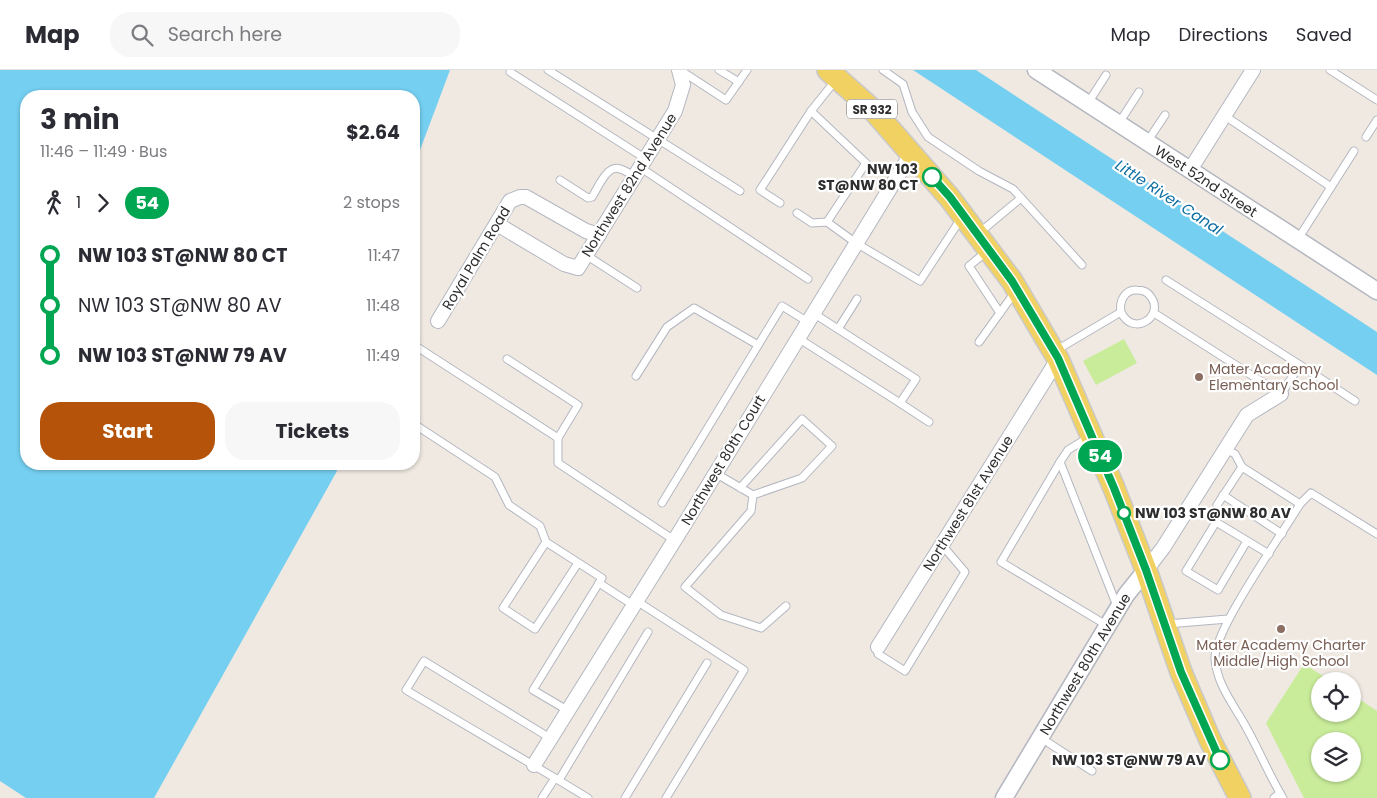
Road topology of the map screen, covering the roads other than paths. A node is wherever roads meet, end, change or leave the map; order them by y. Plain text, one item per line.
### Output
1 (548, 70) edge
2 (679, 70) edge
3 (719, 70) edge
4 (747, 70) edge
5 (883, 70) edge
6 (1036, 70) edge
7 (1253, 70) edge
8 (1330, 70) edge
9 (510, 72) dead end
10 (832, 74) edge
11 (1106, 75) dead end
12 (738, 82) junction
13 (1139, 92) dead end
14 (1377, 100) edge
15 (1088, 104) junction
16 (811, 111) junction
17 (1165, 115) dead end
18 (1225, 116) junction
19 (1377, 120) edge
20 (1118, 124) junction
21 (1366, 137) dead end
22 (657, 141) junction
23 (1147, 142) junction
24 (1354, 151) dead end
25 (911, 154) junction
26 (640, 168) junction
27 (1190, 170) junction
28 (560, 180) dead end
29 (1331, 187) junction
30 (740, 191) dead end
31 (1021, 198) junction
32 (780, 202) dead end
33 (797, 213) dead end
34 (963, 215) junction
35 (827, 222) junction
36 (497, 224) junction
37 (599, 235) junction
38 (1297, 240) junction
39 (983, 242) junction
40 (856, 243) junction
41 (586, 255) junction
42 (1082, 265) dead end
43 (808, 279) dead end
44 (1166, 280) dead end
45 (637, 288) dead end
46 (1017, 290) junction
47 (1377, 291) edge
48 (857, 299) dead end
49 (1120, 312) junction
50 (1000, 313) junction
51 (1154, 313) junction
52 (811, 317) junction
53 (438, 321) dead end
54 (838, 329) junction
55 (798, 338) junction
56 (979, 342) dead end
57 (758, 345) junction
58 (420, 349) edge
59 (1056, 355) junction
60 (507, 358) dead end
61 (1300, 366) junction
62 (636, 376) dead end
63 (1281, 394) junction
64 (1355, 401) dead end
65 (900, 403) junction
66 (930, 422) dead end
67 (420, 428) edge
68 (1091, 435) junction
69 (558, 438) junction
70 (1226, 449) junction
71 (1060, 462) junction
72 (1242, 467) junction
73 (715, 473) junction
74 (740, 488) junction
75 (752, 495) junction
76 (1223, 495) junction
77 (662, 503) dead end
78 (1300, 504) junction
79 (1216, 522) junction
80 (1282, 534) junction
81 (1377, 534) edge
82 (674, 540) junction
83 (1247, 541) junction
84 (546, 542) junction
85 (942, 545) junction
86 (1269, 554) junction
87 (578, 563) junction
88 (1146, 570) junction
89 (598, 583) junction
90 (634, 602) junction
91 (786, 606) dead end
92 (1118, 609) junction
93 (1228, 619) junction
94 (1164, 624) junction
95 (1108, 626) junction
96 (648, 632) dead end
97 (878, 647) joint
98 (707, 663) dead end
99 (567, 710) junction
100 (550, 738) junction
101 (1040, 738) junction
102 (534, 764) junction
103 (1092, 771) dead end
104 (557, 779) junction
105 (1279, 796) edge
106 (542, 798) edge
107 (588, 798) edge
108 (626, 798) edge
109 (666, 798) edge
110 (1004, 798) edge
111 (1240, 798) edge

1 - 22 lane
2 - 12 lane
2 - 22 street, Northwest 82nd Avenue
3 - 12 lane
4 - 12 lane
5 - 31 lane
6 - 15 street, West 52nd Street
7 - 18 street
8 - 14 lane
9 - 26 lane
10 - 16 lane
10 - 25 main road, SR 932
11 - 15 lane
13 - 20 lane
15 - 20 street, West 52nd Street
16 - 32 lane
16 - 35 lane
17 - 23 lane
18 - 27 street
18 - 29 lane
19 - 21 lane
20 - 23 street, West 52nd Street
22 - 26 street, Northwest 82nd Avenue
22 - 30 lane
23 - 27 street, West 52nd Street
24 - 29 lane
25 - 34 main road, SR 932
25 - 40 street, Northwest 80th Court
26 - 28 lane
26 - 37 street, Northwest 82nd Avenue
26 - 43 lane
27 - 38 street, West 52nd Street
29 - 38 lane
31 - 39 lane
31 - 42 lane
33 - 35 lane
34 - 39 main road, SR 932
34 - 40 lane
35 - 40 lane
36 - 37 street, Royal Palm Road
36 - 41 street, Northwest 82nd Avenue
36 - 53 street, Royal Palm Road
37 - 41 street, Northwest 82nd Avenue
38 - 47 street, West 52nd Street
39 - 46 main road, SR 932
39 - 50 lane
40 - 52 street, Northwest 80th Court
41 - 45 lane
44 - 61 lane
46 - 50 lane
46 - 59 main road, SR 932
48 - 54 lane
49 - 51 lane
49 - 51 lane
49 - 59 lane
50 - 56 lane
51 - 63 lane
52 - 54 lane
52 - 55 street, Northwest 80th Court
52 - 57 lane
54 - 65 lane
55 - 65 lane
55 - 73 street, Northwest 80th Court
57 - 62 lane
57 - 77 lane
58 - 69 lane
59 - 68 main road, SR 932
59 - 85 street, Northwest 81st Avenue
60 - 69 lane
61 - 63 lane
61 - 64 lane
63 - 70 street, Northwest 80th Avenue
65 - 66 lane
67 - 84 lane
68 - 71 lane
68 - 88 main road, SR 932
69 - 82 lane
70 - 72 lane
70 - 88 street, Northwest 80th Avenue
71 - 92 lane
71 - 95 lane
72 - 76 lane
72 - 78 lane
73 - 74 lane
73 - 82 street, Northwest 80th Court
74 - 75 lane
74 - 75 lane
75 - 91 lane
76 - 79 lane
76 - 80 lane
78 - 80 lane
78 - 81 lane
79 - 83 lane
79 - 83 lane
80 - 86 lane
82 - 90 street, Northwest 80th Court
83 - 86 lane
84 - 87 lane
84 - 87 lane
85 - 97 street, Northwest 81st Avenue
85 - 97 lane
86 - 93 lane
87 - 89 lane
88 - 92 street, Northwest 80th Avenue
88 - 94 main road, SR 932
89 - 90 lane
89 - 99 lane
90 - 99 street, Northwest 80th Court
90 - 109 lane
92 - 95 street, Northwest 80th Avenue
93 - 94 lane
93 - 105 lane
94 - 111 main road, SR 932
95 - 101 street, Northwest 80th Avenue
96 - 104 lane
98 - 108 lane
99 - 100 street, Northwest 80th Court
100 - 102 street, Northwest 80th Court
100 - 102 lane
101 - 103 lane
101 - 110 street, Northwest 80th Avenue
102 - 104 lane
104 - 106 lane
104 - 107 lane

